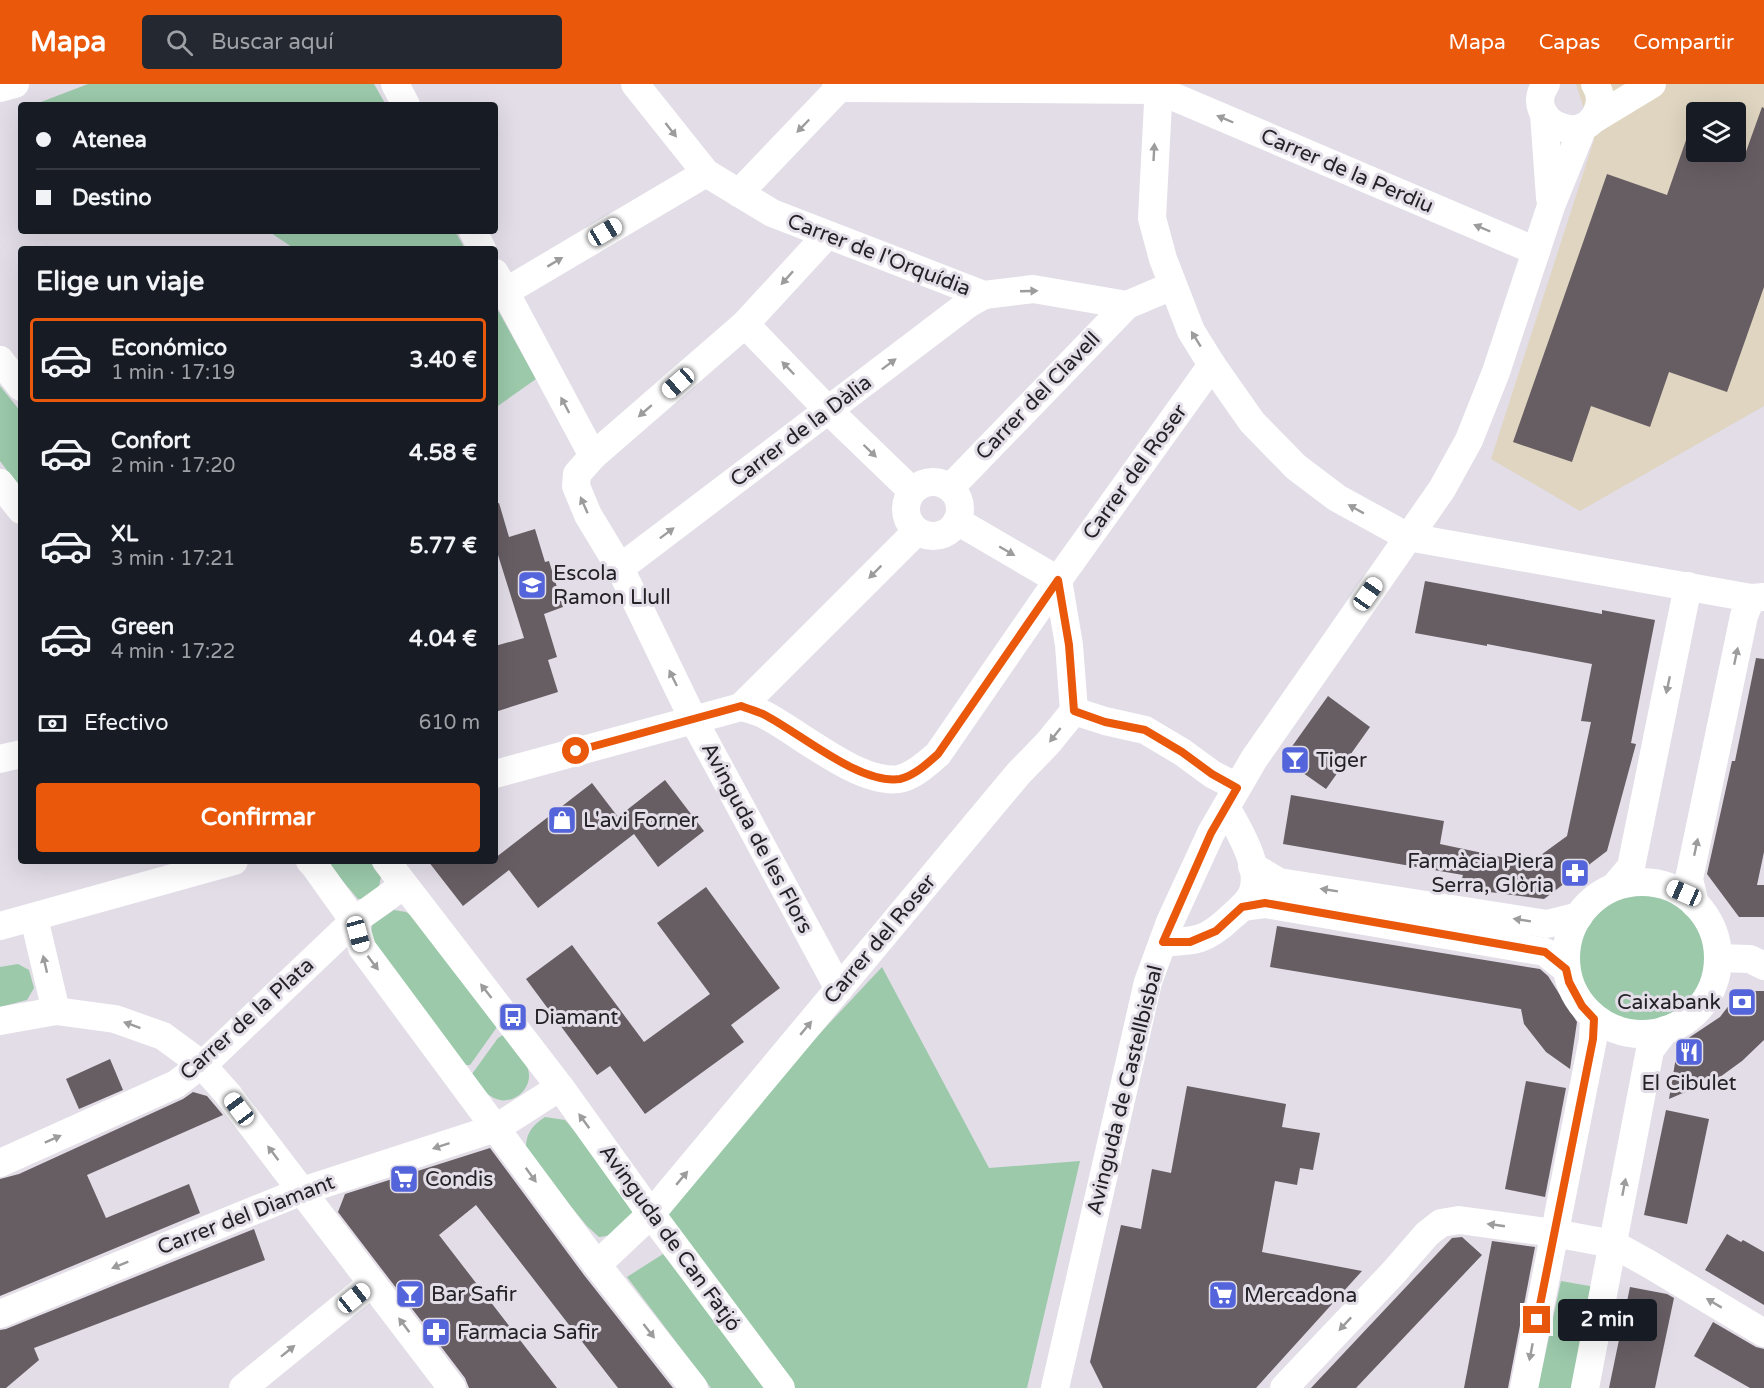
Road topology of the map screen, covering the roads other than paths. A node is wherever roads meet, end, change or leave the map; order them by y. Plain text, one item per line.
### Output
1 (15, 84) edge
2 (395, 84) edge
3 (635, 84) edge
4 (1594, 84) edge
5 (1652, 84) edge
6 (840, 85) edge
7 (1158, 87) edge
8 (0, 88) edge
9 (1541, 92) edge
10 (404, 102) edge
11 (1587, 124) junction
12 (706, 173) junction
13 (739, 193) junction
14 (1551, 206) junction
15 (827, 235) junction
16 (1536, 251) junction
17 (500, 283) edge
18 (1172, 286) junction
19 (984, 295) junction
20 (1127, 305) junction
21 (745, 324) junction
22 (0, 360) edge
23 (1212, 365) junction
24 (18, 383) edge
25 (828, 410) junction
26 (593, 456) junction
27 (0, 483) edge
28 (950, 488) junction
29 (912, 491) junction
30 (18, 506) edge
31 (957, 522) junction
32 (917, 531) junction
33 (1408, 537) junction
34 (620, 568) junction
35 (1058, 580) junction
36 (1688, 586) junction
37 (1758, 597) edge
38 (741, 706) junction
39 (1074, 711) junction
40 (693, 719) junction
41 (18, 755) edge
42 (0, 759) edge
43 (498, 773) edge
44 (1232, 797) junction
45 (223, 864) edge
46 (314, 864) edge
47 (388, 864) edge
48 (1252, 866) junction
49 (405, 885) junction
50 (1615, 886) junction
51 (1695, 904) junction
52 (1242, 907) junction
53 (1579, 916) junction
54 (34, 918) junction
55 (354, 921) junction
56 (0, 926) edge
57 (1163, 942) junction
58 (1718, 958) junction
59 (1759, 958) edge
60 (1566, 969) junction
61 (839, 989) junction
62 (56, 1011) junction
63 (1594, 1019) junction
64 (0, 1021) edge
65 (1665, 1030) junction
66 (201, 1064) junction
67 (560, 1087) junction
68 (496, 1128) junction
69 (0, 1164) edge
70 (302, 1191) junction
71 (651, 1214) junction
72 (1554, 1233) junction
73 (1613, 1244) junction
74 (597, 1265) junction
75 (372, 1283) junction
76 (0, 1314) edge
77 (1764, 1333) edge
78 (445, 1385) edge
79 (243, 1388) edge
80 (694, 1388) edge
81 (781, 1388) edge
82 (1055, 1388) edge
83 (1284, 1388) edge
84 (1524, 1388) edge
85 (1585, 1388) edge

1 - 8 street
2 - 10 street
3 -> 12 street, Carrer de l'Orquídia
4 - 11 street, Avinguda de Castellbisbal
5 - 11 street
6 - 7 street
6 -> 13 street
16 -> 7 street, Carrer de la Perdiu
18 -> 7 street
9 - 11 street
9 - 14 street, Avinguda de Castellbisbal
11 - 14 street, Avinguda de Castellbisbal
12 - 13 street, Carrer de l'Orquídia
17 -> 12 street
13 - 15 street, Carrer de l'Orquídia
14 - 16 street, Avinguda de Castellbisbal
15 - 19 street, Carrer de l'Orquídia
15 -> 21 street
16 - 33 street, Avinguda de Castellbisbal
26 -> 17 street
18 - 20 street
23 -> 18 street
19 -> 20 street, Carrer de l'Orquídia
25 -> 19 street, Carrer de la Dàlia
20 - 28 street, Carrer del Clavell
25 -> 21 street
21 -> 26 street
22 - 24 street
33 -> 23 street
23 - 35 street, Carrer del Roser
25 -> 29 street
34 -> 25 street, Carrer de la Dàlia
34 -> 26 street, Avinguda de les Flors
27 - 30 street
28 - 29 street
28 - 31 street
29 - 32 street
31 - 32 street
31 -> 35 street
32 -> 38 street
33 - 36 street
33 - 44 street, Avinguda de Castellbisbal
40 -> 34 street, Avinguda de les Flors
35 - 38 street, Carrer del Roser
35 - 39 street
36 - 37 street
36 -> 50 street
51 -> 37 street
38 - 40 street
39 - 44 street
39 -> 61 street, Carrer del Roser
40 - 43 street
40 - 61 street, Avinguda de les Flors
41 - 42 street
44 - 48 street
44 - 57 street, Avinguda de Castellbisbal
45 - 54 street
46 - 55 street
47 - 49 street, Avinguda de Can Fatjó
48 - 52 street
53 -> 48 street
49 - 55 street, Carrer de la Plata
67 -> 49 street, Avinguda de Can Fatjó
50 - 51 street
50 - 53 street
51 - 58 street
52 - 57 street
52 - 60 street
53 - 60 street
54 - 56 street
62 -> 54 street
55 - 66 street, Carrer de la Plata
55 -> 68 street
57 - 82 street, Avinguda de Castellbisbal
58 - 59 street
58 - 65 street
60 - 63 street
71 -> 61 street, Carrer del Roser
62 - 64 street
66 -> 62 street
63 - 65 street
63 - 72 street
73 -> 65 street
69 -> 66 street, Carrer de la Plata
70 -> 66 street
67 - 68 street
71 -> 67 street, Avinguda de Can Fatjó
68 -> 70 street, Carrer del Diamant
68 -> 74 street
70 - 75 street
70 -> 76 street, Carrer del Diamant
71 - 74 street, Carrer del Roser
71 - 81 street, Avinguda de Can Fatjó
72 - 73 street
72 -> 83 street
72 -> 84 street
77 -> 73 street
73 - 85 street
74 -> 80 street
78 -> 75 street
79 -> 75 street

